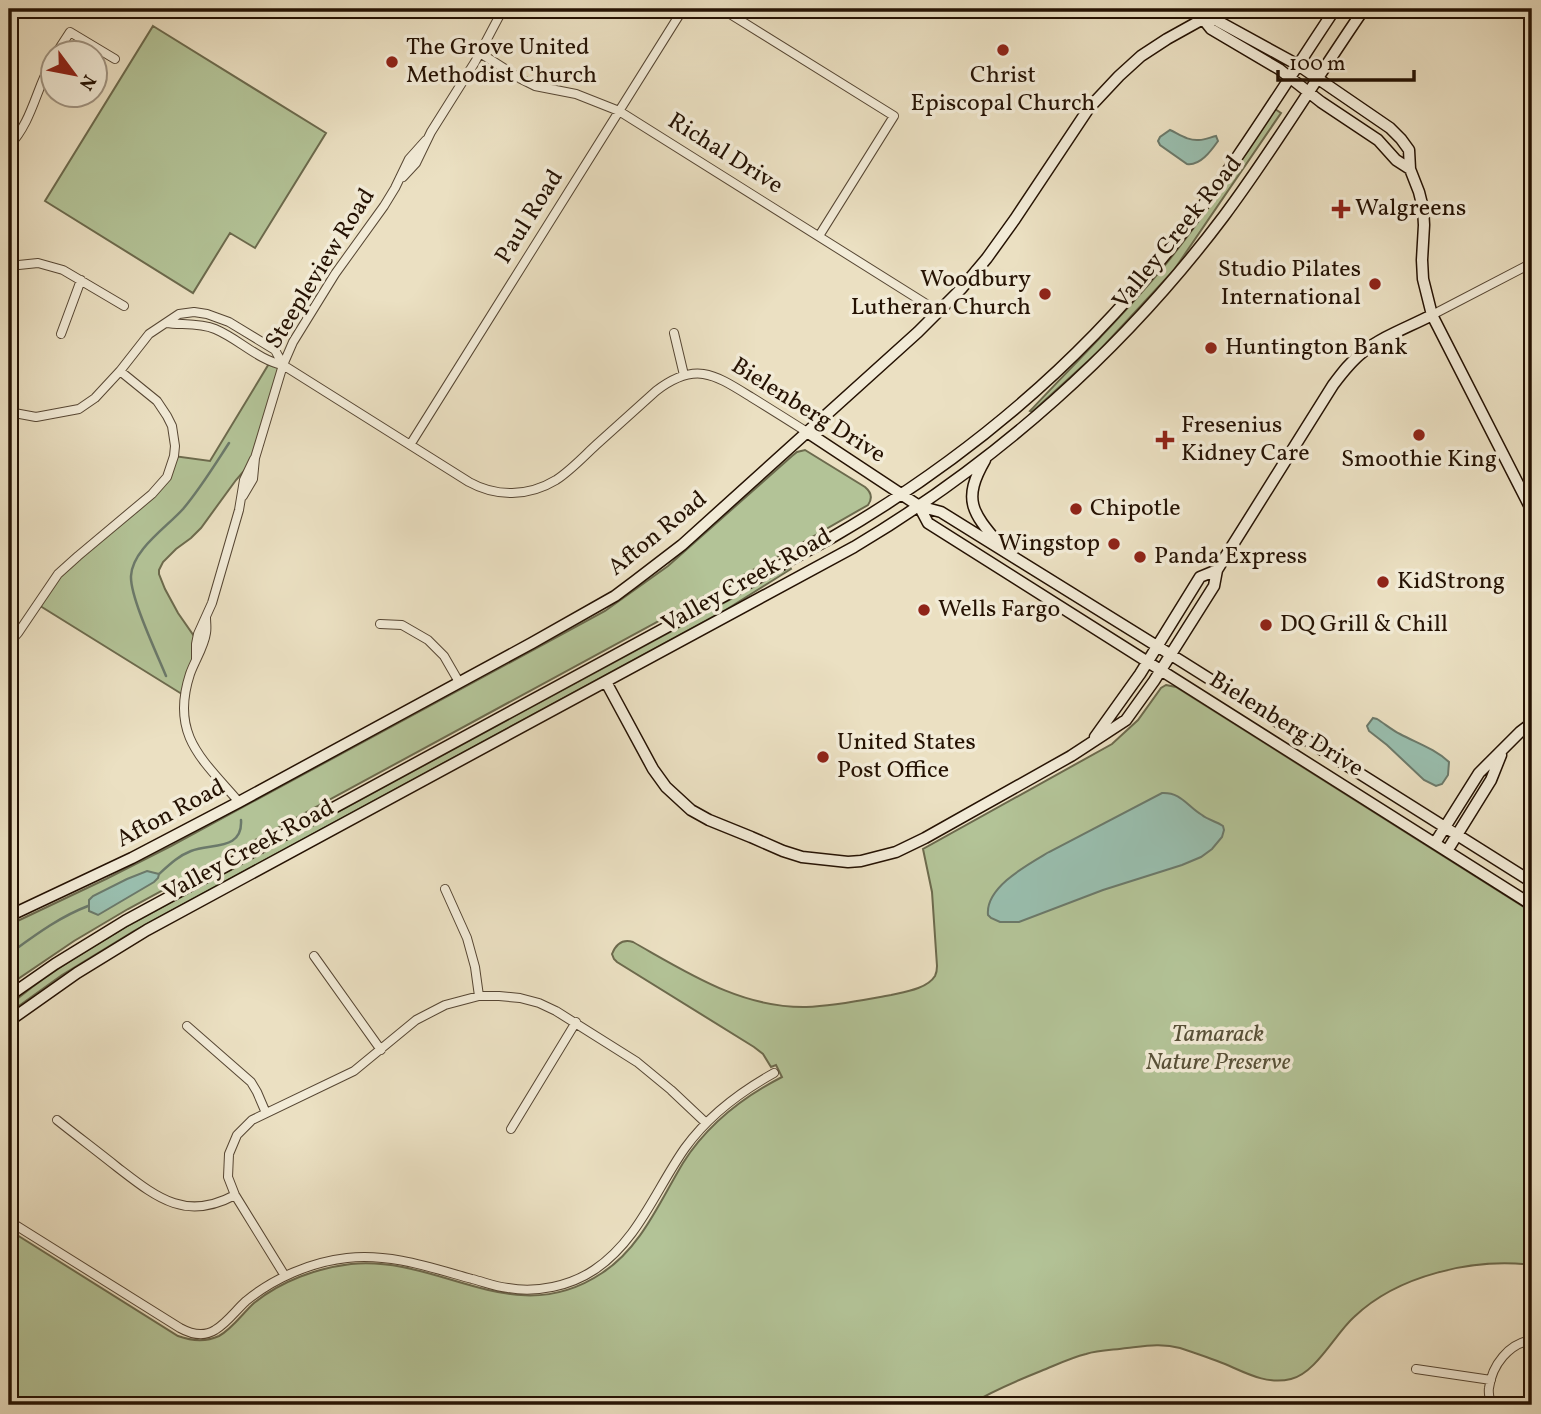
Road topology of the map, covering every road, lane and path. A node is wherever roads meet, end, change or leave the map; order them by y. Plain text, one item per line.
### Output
1 (503, 9) edge
2 (683, 9) edge
3 (722, 9) edge
4 (1187, 9) edge
5 (1335, 9) edge
6 (1364, 9) edge
7 (1203, 19) junction
8 (67, 38) edge
9 (81, 38) edge
10 (480, 53) junction
11 (108, 55) edge
12 (115, 59) dead end
13 (1298, 65) junction
14 (1290, 77) junction
15 (1318, 78) junction
16 (38, 90) edge
17 (1309, 92) junction
18 (619, 111) junction
19 (9, 146) edge
20 (1410, 169) junction
21 (820, 236) junction
22 (1532, 263) edge
23 (9, 266) edge
24 (81, 280) junction
25 (124, 306) dead end
26 (939, 312) junction
27 (1432, 315) junction
28 (674, 333) dead end
29 (61, 334) dead end
30 (283, 365) junction
31 (120, 371) junction
32 (684, 375) junction
33 (9, 412) edge
34 (807, 432) junction
35 (410, 445) junction
36 (986, 457) junction
37 (902, 495) junction
38 (919, 506) junction
39 (1532, 511) edge
40 (1005, 552) junction
41 (1217, 570) junction
42 (380, 624) dead end
43 (9, 643) edge
44 (1157, 646) junction
45 (1171, 655) junction
46 (1147, 662) junction
47 (1161, 671) junction
48 (459, 682) junction
49 (606, 682) junction
50 (1532, 723) edge
51 (1091, 742) junction
52 (1504, 749) junction
53 (239, 802) junction
54 (1445, 827) junction
55 (1457, 835) junction
56 (1435, 843) junction
57 (1447, 851) junction
58 (1532, 882) edge
59 (445, 889) dead end
60 (1532, 905) edge
61 (9, 916) edge
62 (314, 956) dead end
63 (9, 996) edge
64 (479, 996) junction
65 (9, 1021) edge
66 (576, 1022) junction
67 (187, 1026) dead end
68 (380, 1050) junction
69 (774, 1073) dead end
70 (266, 1113) junction
71 (57, 1120) dead end
72 (706, 1123) junction
73 (511, 1129) dead end
74 (235, 1195) junction
75 (9, 1221) edge
76 (285, 1276) junction
77 (1532, 1340) edge
78 (1416, 1368) dead end
79 (1491, 1380) junction
80 (1128, 1405) edge
81 (1177, 1405) edge
82 (1490, 1405) edge

1 - 10 street, Steepleview Road
2 - 18 street, Paul Road
3 - 21 street
4 - 7 street
5 - 13 street, Valley Creek Road
6 - 15 street, Valley Creek Road
7 - 13 street
7 - 14 street
7 - 26 street, Afton Road
8 - 9 street
10 - 18 street, Richal Drive
10 - 30 street, Steepleview Road
11 - 12 street
13 - 14 street, Valley Creek Road
13 - 15 street
14 - 17 street
14 - 37 street, Valley Creek Road
15 - 17 street, Valley Creek Road
15 - 20 street
16 - 19 street
17 - 20 street
17 - 36 street, Valley Creek Road
18 - 21 street, Richal Drive
18 - 35 street, Paul Road
20 - 27 street
21 - 26 street, Richal Drive
22 - 27 street
23 - 24 street
24 - 25 street
24 - 29 street
26 - 34 street, Afton Road
27 - 39 street
27 - 41 street
28 - 32 street
30 - 31 street
30 - 35 street
30 - 53 street, Steepleview Road
31 - 33 street
31 - 43 street
32 - 34 street, Bielenberg Drive
32 - 35 street
34 - 37 street, Bielenberg Drive
34 - 48 street, Afton Road
36 - 38 street, Valley Creek Road
36 - 40 street
37 - 38 street, Bielenberg Drive
37 - 63 street, Valley Creek Road
38 - 40 street, Bielenberg Drive
38 - 46 street, Bielenberg Drive
38 - 49 street, Valley Creek Road
40 - 44 street, Bielenberg Drive
41 - 44 street
41 - 45 street
42 - 48 street
44 - 45 street, Bielenberg Drive
44 - 46 street
45 - 47 street
45 - 54 street, Bielenberg Drive
46 - 47 street, Bielenberg Drive
46 - 51 street
47 - 51 street
47 - 56 street, Bielenberg Drive
48 - 53 street, Afton Road
49 - 51 street
49 - 65 street, Valley Creek Road
50 - 52 street
52 - 54 street
52 - 55 street
53 - 61 street, Afton Road
54 - 55 street, Bielenberg Drive
54 - 56 street
55 - 57 street
55 - 58 street, Bielenberg Drive
56 - 57 street, Bielenberg Drive
57 - 60 street, Bielenberg Drive
59 - 64 street
62 - 68 street
64 - 66 street
64 - 68 street
66 - 72 street
66 - 73 street
67 - 70 street
68 - 70 street
69 - 72 street
70 - 74 street
71 - 74 street
72 - 76 street
74 - 76 street
75 - 76 street
77 - 79 street
78 - 79 street
79 - 82 street
80 - 81 street

